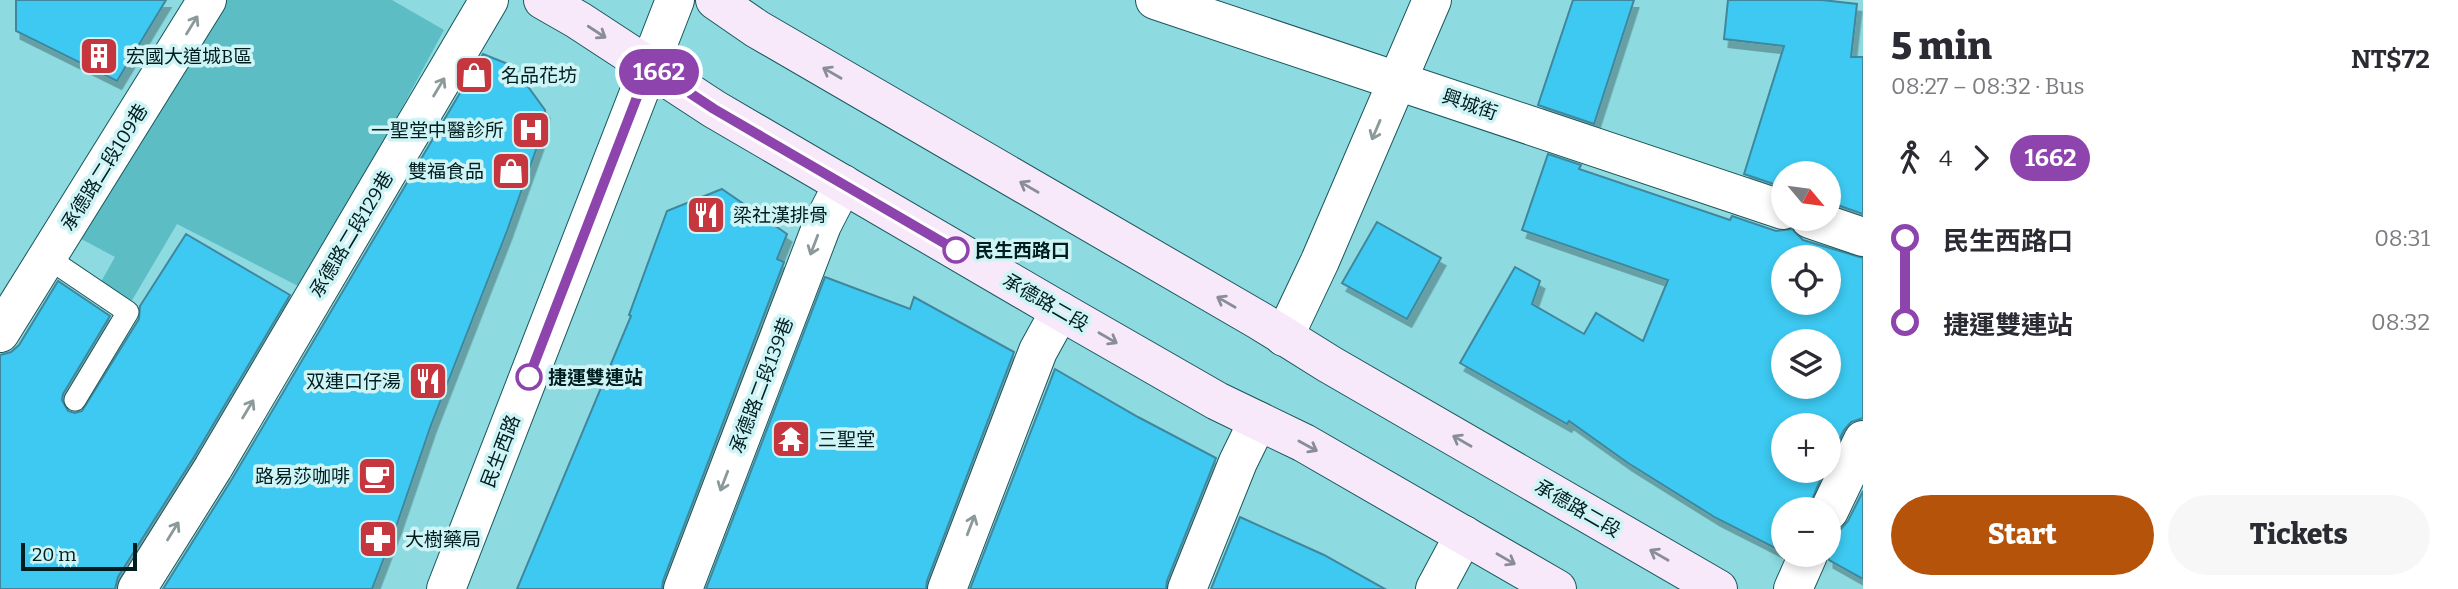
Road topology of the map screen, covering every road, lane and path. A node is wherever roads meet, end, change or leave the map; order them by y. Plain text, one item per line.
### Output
1 (208, 0) edge
2 (489, 0) edge
3 (543, 0) edge
4 (675, 0) edge
5 (715, 0) edge
6 (1155, 0) edge
7 (1432, 0) edge
8 (1228, 12) edge
9 (649, 66) junction
10 (1398, 80) junction
11 (843, 184) junction
12 (1771, 206) edge
13 (1841, 230) edge
14 (1863, 237) edge
15 (48, 258) junction
16 (1060, 311) junction
17 (0, 332) edge
18 (1284, 337) junction
19 (75, 400) dead end
20 (1258, 421) junction
21 (1863, 440) edge
22 (1836, 497) edge
23 (1464, 535) junction
24 (1803, 567) edge
25 (450, 588) edge
26 (137, 589) edge
27 (683, 589) edge
28 (947, 589) edge
29 (1187, 589) edge
30 (1435, 589) edge
31 (1558, 589) edge
32 (1718, 589) edge
33 (1793, 589) edge

15 -> 1 street, 承德路二段109巷
26 -> 2 street, 承德路二段129巷
3 -> 9 main road, 承德路二段
4 - 9 street, 民生西路
18 -> 5 main road, 承德路二段
6 - 8 street, 興城街
7 - 10 street
8 - 10 street, 興城街
9 - 11 main road, 承德路二段
9 - 25 street, 民生西路
10 - 12 street, 興城街
10 -> 18 street
11 - 16 main road, 承德路二段
11 -> 27 street, 承德路二段139巷
13 - 14 street
15 - 17 street, 承德路二段109巷
15 - 19 lane
16 -> 20 main road, 承德路二段
28 -> 16 street
32 -> 18 main road, 承德路二段
20 -> 23 main road, 承德路二段
20 - 29 street
21 - 22 street
23 - 30 street
23 -> 31 main road, 承德路二段
24 - 33 street

